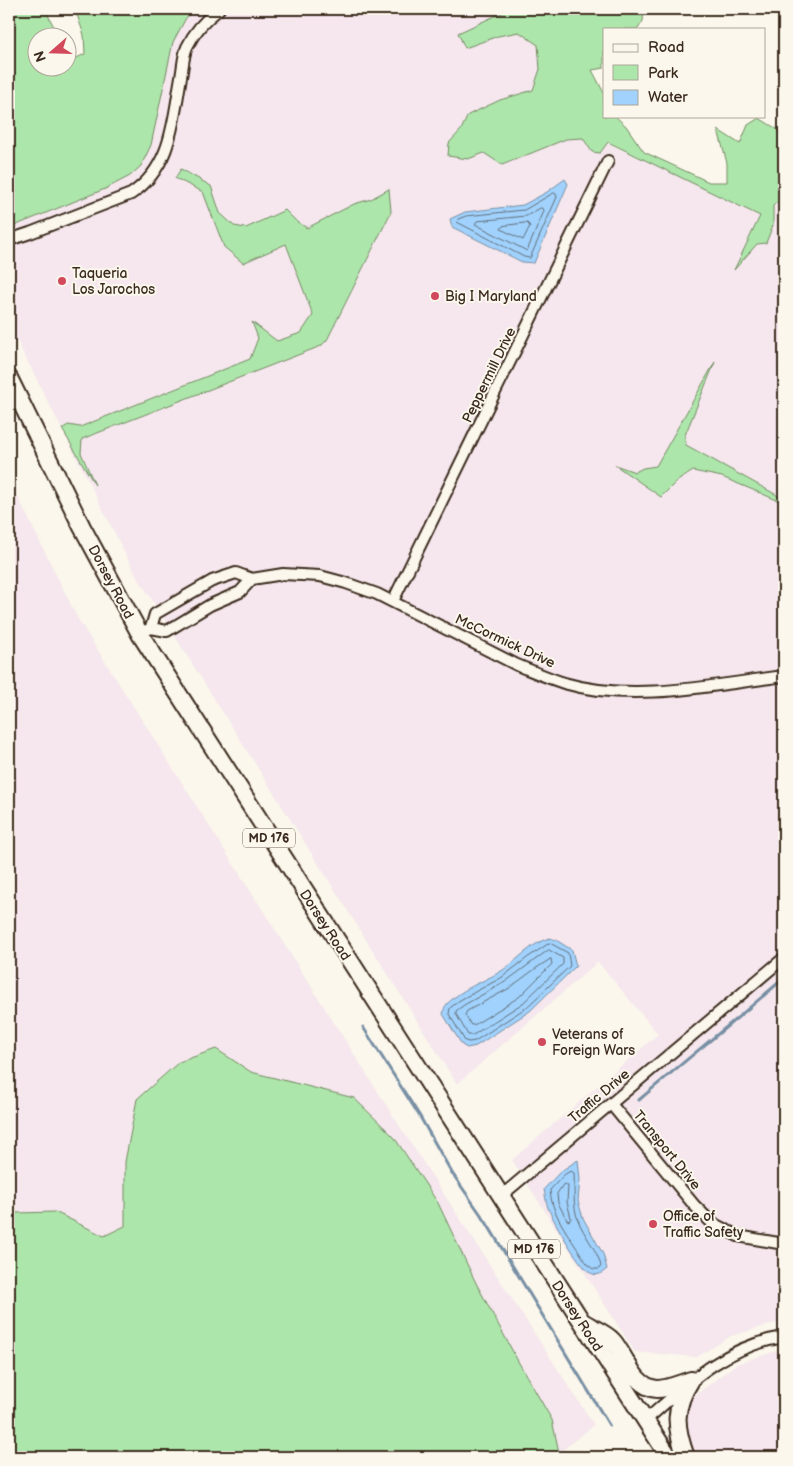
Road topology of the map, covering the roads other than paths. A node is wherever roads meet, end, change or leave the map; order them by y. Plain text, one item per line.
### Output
1 (219, 9) edge
2 (608, 161) dead end
3 (9, 240) edge
4 (9, 378) edge
5 (252, 579) junction
6 (393, 601) junction
7 (146, 631) junction
8 (784, 676) edge
9 (784, 958) edge
10 (611, 1104) junction
11 (500, 1197) junction
12 (784, 1244) edge
13 (580, 1320) junction
14 (784, 1338) edge
15 (691, 1380) junction
16 (645, 1421) junction
17 (669, 1457) edge
18 (686, 1457) edge

1 - 3 street
2 - 6 street, Peppermill Drive
4 - 7 main road, Dorsey Road / MD 176
5 - 6 street, McCormick Drive
5 - 7 street
5 - 7 street, McCormick Drive
6 - 8 street, McCormick Drive
7 - 11 main road, Dorsey Road / MD 176
9 - 10 street, Traffic Drive
10 - 11 street, Traffic Drive
10 - 12 street, Transport Drive
11 - 13 main road, Dorsey Road / MD 176
13 - 15 main road
13 - 16 main road, Dorsey Road / MD 176
14 - 15 street
15 - 16 street
15 - 18 main road
16 - 17 main road, Dorsey Road / MD 176

